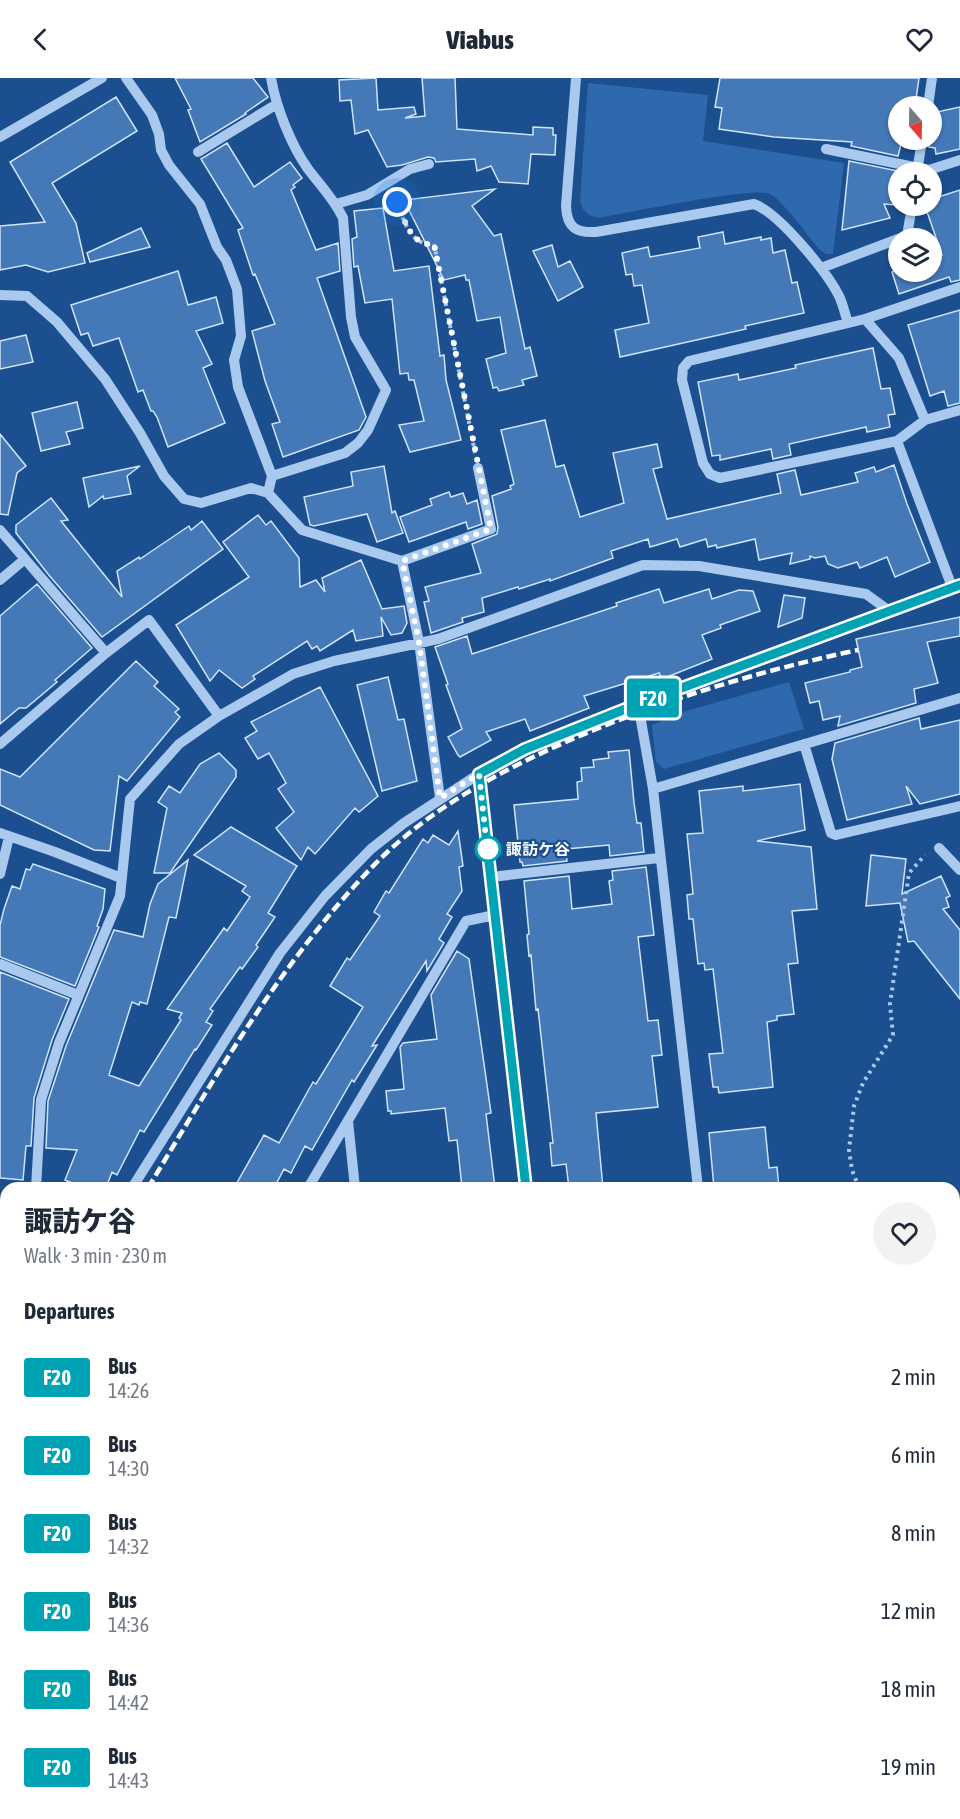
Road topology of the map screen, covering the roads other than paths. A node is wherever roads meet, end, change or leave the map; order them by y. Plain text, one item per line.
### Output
1 (102, 78) edge
2 (126, 78) edge
3 (271, 78) edge
4 (576, 78) edge
5 (932, 78) edge
6 (929, 96) edge
7 (277, 104) junction
8 (0, 137) edge
9 (826, 149) dead end
10 (198, 152) dead end
11 (960, 160) edge
12 (888, 163) edge
13 (429, 164) dead end
14 (942, 166) edge
15 (336, 204) junction
16 (888, 243) edge
17 (821, 268) junction
18 (960, 287) edge
19 (0, 295) edge
20 (865, 320) junction
21 (848, 323) junction
22 (960, 410) edge
23 (925, 420) junction
24 (897, 441) junction
25 (478, 468) road end
26 (272, 476) junction
27 (268, 493) junction
28 (0, 530) edge
29 (25, 559) junction
30 (402, 561) junction
31 (0, 580) edge
32 (956, 586) edge
33 (888, 610) junction
34 (419, 642) junction
35 (106, 653) junction
36 (960, 698) edge
37 (638, 704) junction
38 (219, 716) junction
39 (0, 744) edge
40 (804, 744) junction
41 (479, 774) junction
42 (653, 789) junction
43 (440, 798) junction
44 (960, 806) edge
45 (5, 835) edge
46 (939, 848) road end
47 (660, 858) junction
48 (960, 870) edge
49 (0, 874) edge
50 (491, 877) junction
51 (121, 878) junction
52 (495, 915) junction
53 (0, 964) edge
54 (78, 995) junction
55 (348, 1121) junction
56 (36, 1182) edge
57 (136, 1182) edge
58 (312, 1182) edge
59 (354, 1182) edge
60 (525, 1182) edge
61 (697, 1182) edge

1 - 8 street
2 - 26 street
3 - 7 street
4 - 17 street
5 - 6 street
7 - 10 street
7 - 15 street
9 - 12 street
11 - 14 street
13 - 15 street
15 - 26 street
16 - 17 street
17 - 21 street
18 - 20 street
19 - 27 street
20 - 21 street
20 - 23 street
21 - 24 street
22 - 23 street
23 - 24 street
24 - 32 street
25 - 30 street
26 - 27 street
27 - 30 street
28 - 29 street
29 - 31 street
29 - 35 street
30 - 34 street
32 - 33 street
33 - 34 street
33 - 37 street
34 - 38 street
34 - 43 street
35 - 38 street
35 - 39 street
36 - 40 street
37 - 41 street
37 - 42 street
38 - 51 street
40 - 42 street
40 - 44 street
41 - 43 street
41 - 50 street
42 - 47 street
43 - 57 street
45 - 49 street
45 - 51 street
46 - 48 street
47 - 50 street
47 - 61 street
50 - 52 street
51 - 54 street
52 - 55 street
52 - 60 street
53 - 54 street
54 - 56 street
55 - 58 street
55 - 59 street

